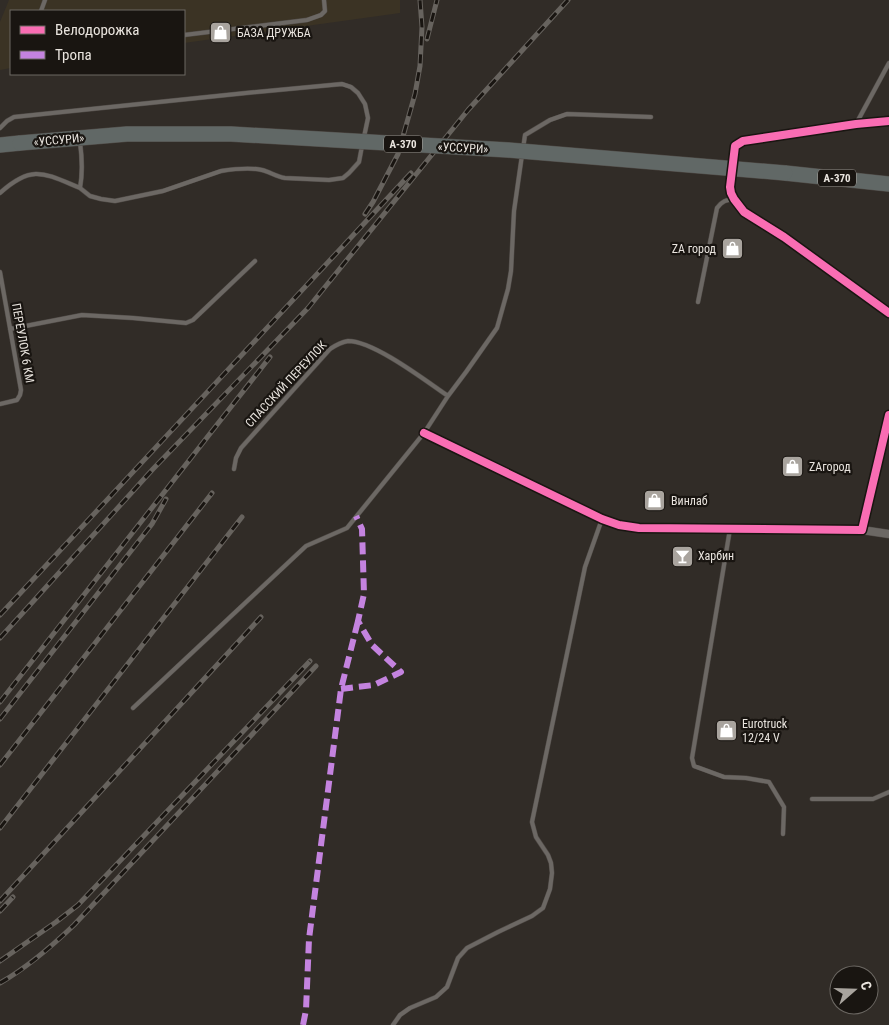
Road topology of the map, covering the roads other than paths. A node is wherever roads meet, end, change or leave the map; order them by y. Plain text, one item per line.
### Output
1 (324, 0) edge
2 (185, 35) edge
3 (889, 63) edge
4 (651, 117) dead end
5 (889, 121) edge
6 (856, 124) junction
7 (0, 128) edge
8 (80, 137) dead end
9 (0, 145) edge
10 (889, 184) edge
11 (80, 188) junction
12 (0, 193) edge
13 (734, 199) junction
14 (255, 261) dead end
15 (0, 272) edge
16 (698, 302) dead end
17 (889, 313) edge
18 (10, 329) junction
19 (448, 396) junction
20 (0, 404) edge
21 (889, 416) edge
22 (424, 432) junction
23 (234, 469) dead end
24 (602, 519) junction
25 (730, 528) junction
26 (862, 530) junction
27 (889, 534) edge
28 (133, 708) dead end
29 (889, 792) edge
30 (812, 799) dead end
31 (783, 834) dead end
32 (393, 1025) edge

1 - 2 lane
3 - 6 lane
4 - 19 lane
5 - 6 street
6 - 13 street
7 - 11 lane
8 - 11 lane
9 - 10 highway, «УССУРИ» / А-370, bridge
11 - 12 lane
13 - 16 lane
13 - 17 street
14 - 18 lane
15 - 18 lane, ПЕРЕУЛОК 6 КМ
18 - 20 lane, ПЕРЕУЛОК 6 КМ
19 - 22 lane
19 - 23 lane, СПАССКИЙ ПЕРЕУЛОК
21 - 26 street
22 - 24 street
22 - 28 lane
24 - 25 street
24 - 32 lane
25 - 26 street
25 - 31 lane
26 - 27 street
29 - 30 lane

